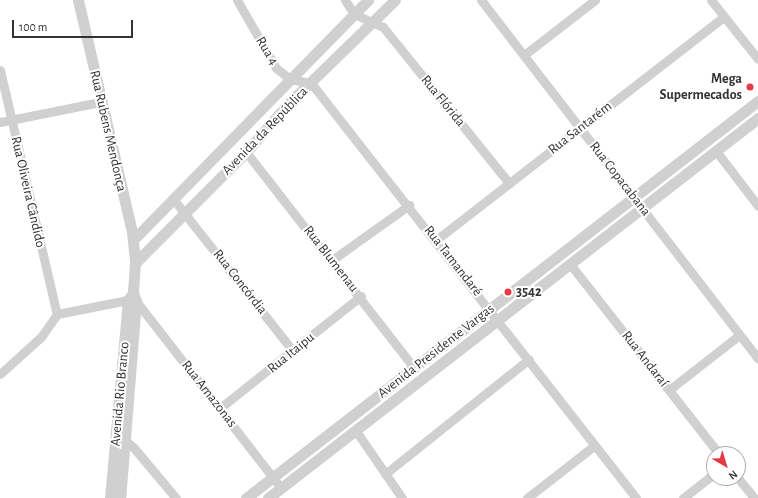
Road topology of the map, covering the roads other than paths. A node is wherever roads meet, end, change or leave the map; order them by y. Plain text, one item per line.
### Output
1 (78, 0) edge
2 (237, 0) edge
3 (345, 0) edge
4 (368, 0) edge
5 (395, 0) edge
6 (481, 0) edge
7 (594, 0) edge
8 (711, 0) edge
9 (354, 14) junction
10 (724, 17) junction
11 (373, 21) junction
12 (524, 55) junction
13 (758, 59) edge
14 (0, 70) edge
15 (290, 79) junction
16 (311, 83) junction
17 (758, 101) edge
18 (100, 102) junction
19 (758, 118) edge
20 (11, 120) junction
21 (0, 122) edge
22 (581, 128) junction
23 (716, 151) junction
24 (246, 152) junction
25 (510, 183) junction
26 (635, 196) junction
27 (174, 200) junction
28 (409, 205) junction
29 (758, 206) edge
30 (643, 208) junction
31 (186, 214) junction
32 (133, 240) junction
33 (436, 240) junction
34 (332, 260) junction
35 (135, 263) junction
36 (570, 264) junction
37 (361, 296) junction
38 (132, 298) junction
39 (490, 309) junction
40 (57, 314) junction
41 (498, 320) junction
42 (738, 336) junction
43 (293, 351) junction
44 (529, 359) junction
45 (758, 359) edge
46 (414, 368) junction
47 (0, 374) edge
48 (669, 390) junction
49 (220, 408) junction
50 (356, 431) junction
51 (121, 437) junction
52 (595, 445) junction
53 (713, 446) edge
54 (385, 474) junction
55 (273, 476) junction
56 (706, 480) edge
57 (744, 486) edge
58 (281, 488) junction
59 (110, 498) edge
60 (120, 498) edge
61 (176, 498) edge
62 (246, 498) edge
63 (268, 498) edge
64 (402, 498) edge
65 (527, 498) edge
66 (636, 498) edge
67 (683, 498) edge
68 (754, 498) edge

1 - 18 street, Rua Rubens Mendonça
2 - 15 street, Rua 4
3 - 9 street
4 - 9 street, Avenida da República
5 - 11 street, Avenida da República
6 - 12 street, Rua Copacabana
7 - 12 street
8 - 10 street
9 - 11 street, Rua Flórida
9 - 15 street, Avenida da República
10 - 13 street
10 - 22 street, Rua Santarém
11 - 16 street, Avenida da República
11 - 25 street, Rua Flórida
12 - 22 street, Rua Copacabana
14 - 20 street, Rua Oliveira Cândido
15 - 16 street, Rua 4
15 - 27 street, Avenida da República
16 - 24 street, Avenida da República
16 - 28 street, Rua Tamandaré
17 - 26 street, Avenida Presidente Vargas
18 - 20 street
18 - 32 street, Rua Rubens Mendonça
19 - 23 street, Avenida Presidente Vargas
20 - 21 street
20 - 40 street, Rua Oliveira Cândido
22 - 25 street, Rua Santarém
22 - 26 street, Rua Copacabana
23 - 29 street
23 - 30 street, Avenida Presidente Vargas
24 - 31 street, Avenida da República
24 - 34 street, Rua Blumenau
25 - 33 street, Rua Santarém
26 - 30 street, Rua Copacabana
26 - 39 street, Avenida Presidente Vargas
27 - 31 street, Rua Concórdia
27 - 32 street, Avenida da República
28 - 33 street, Rua Tamandaré
28 - 34 street
30 - 36 street, Avenida Presidente Vargas
30 - 42 street, Rua Copacabana
31 - 35 street, Avenida da República
31 - 43 street, Rua Concórdia
32 - 35 street, Rua Rubens Mendonça
33 - 39 street, Rua Tamandaré
34 - 37 street, Rua Blumenau
35 - 38 street, Avenida Rio Branco
36 - 41 street, Avenida Presidente Vargas
36 - 48 street, Rua Andaraí
37 - 43 street, Rua Itaipu
37 - 46 street, Rua Blumenau
38 - 40 street
38 - 49 street, Rua Amazonas
38 - 51 street, Avenida Rio Branco
39 - 41 street, Rua Tamandaré
39 - 46 street, Avenida Presidente Vargas
40 - 47 street
41 - 44 street, Rua Tamandaré
41 - 50 street, Avenida Presidente Vargas
42 - 45 street, Rua Copacabana
42 - 48 street
43 - 49 street, Rua Itaipu
44 - 52 street, Rua Tamandaré
44 - 54 street
46 - 55 street, Avenida Presidente Vargas
48 - 53 street, Rua Andaraí
49 - 55 street, Rua Amazonas
50 - 54 street
50 - 58 street, Avenida Presidente Vargas
51 - 59 street, Avenida Rio Branco
51 - 60 street, Avenida Rio Branco
51 - 61 street
52 - 65 street
52 - 66 street, Rua Tamandaré
54 - 64 street
55 - 58 street, Rua Amazonas
55 - 62 street, Avenida Presidente Vargas
56 - 67 street
57 - 68 street
58 - 63 street, Avenida Presidente Vargas

